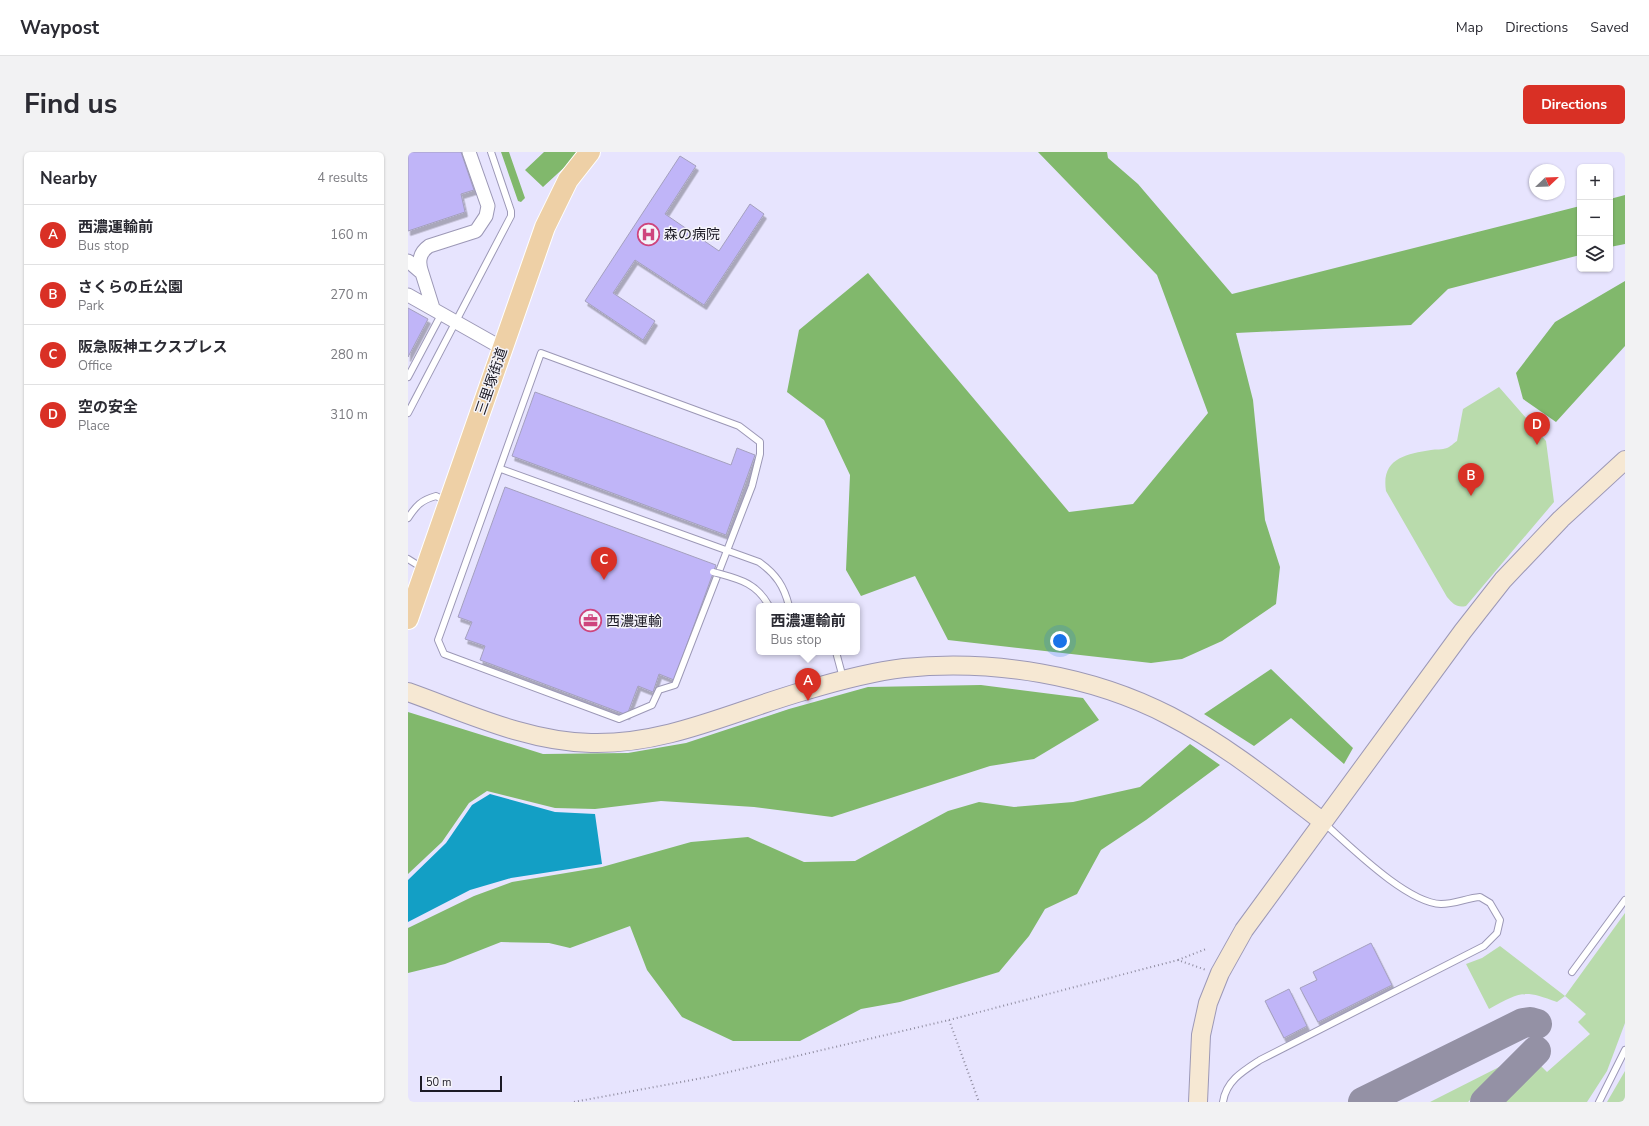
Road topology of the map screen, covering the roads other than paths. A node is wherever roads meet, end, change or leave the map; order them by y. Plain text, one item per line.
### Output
1 (469, 152) edge
2 (491, 152) edge
3 (590, 152) edge
4 (408, 261) edge
5 (422, 273) junction
6 (408, 295) edge
7 (437, 310) junction
8 (457, 320) junction
9 (502, 348) junction
10 (408, 377) edge
11 (408, 413) edge
12 (1625, 460) edge
13 (501, 469) junction
14 (449, 502) junction
15 (408, 518) edge
16 (728, 550) junction
17 (408, 559) edge
18 (425, 570) junction
19 (713, 572) dead end
20 (767, 603) edge
21 (788, 603) edge
22 (408, 619) edge
23 (837, 655) edge
24 (844, 680) junction
25 (408, 692) edge
26 (1323, 822) junction
27 (1625, 900) edge
28 (1572, 972) dead end
29 (1625, 1050) edge
30 (1198, 1102) edge
31 (1223, 1102) edge
32 (1599, 1102) edge

1 - 5 street
2 - 8 lane
3 - 9 main road, 三里塚街道
4 - 5 street
5 - 7 street
6 - 7 street
7 - 8 street
7 - 10 lane
8 - 9 street
8 - 11 lane
9 - 14 main road, 三里塚街道
12 - 26 street
13 - 16 lane
13 - 16 lane
13 - 16 lane
14 - 15 lane
14 - 18 main road, 三里塚街道
16 - 21 lane
17 - 18 lane
18 - 22 main road, 三里塚街道
19 - 20 lane, bridge
23 - 24 lane
24 - 25 street
24 - 26 street
26 - 30 street
26 - 31 lane
27 - 28 lane
29 - 32 lane

